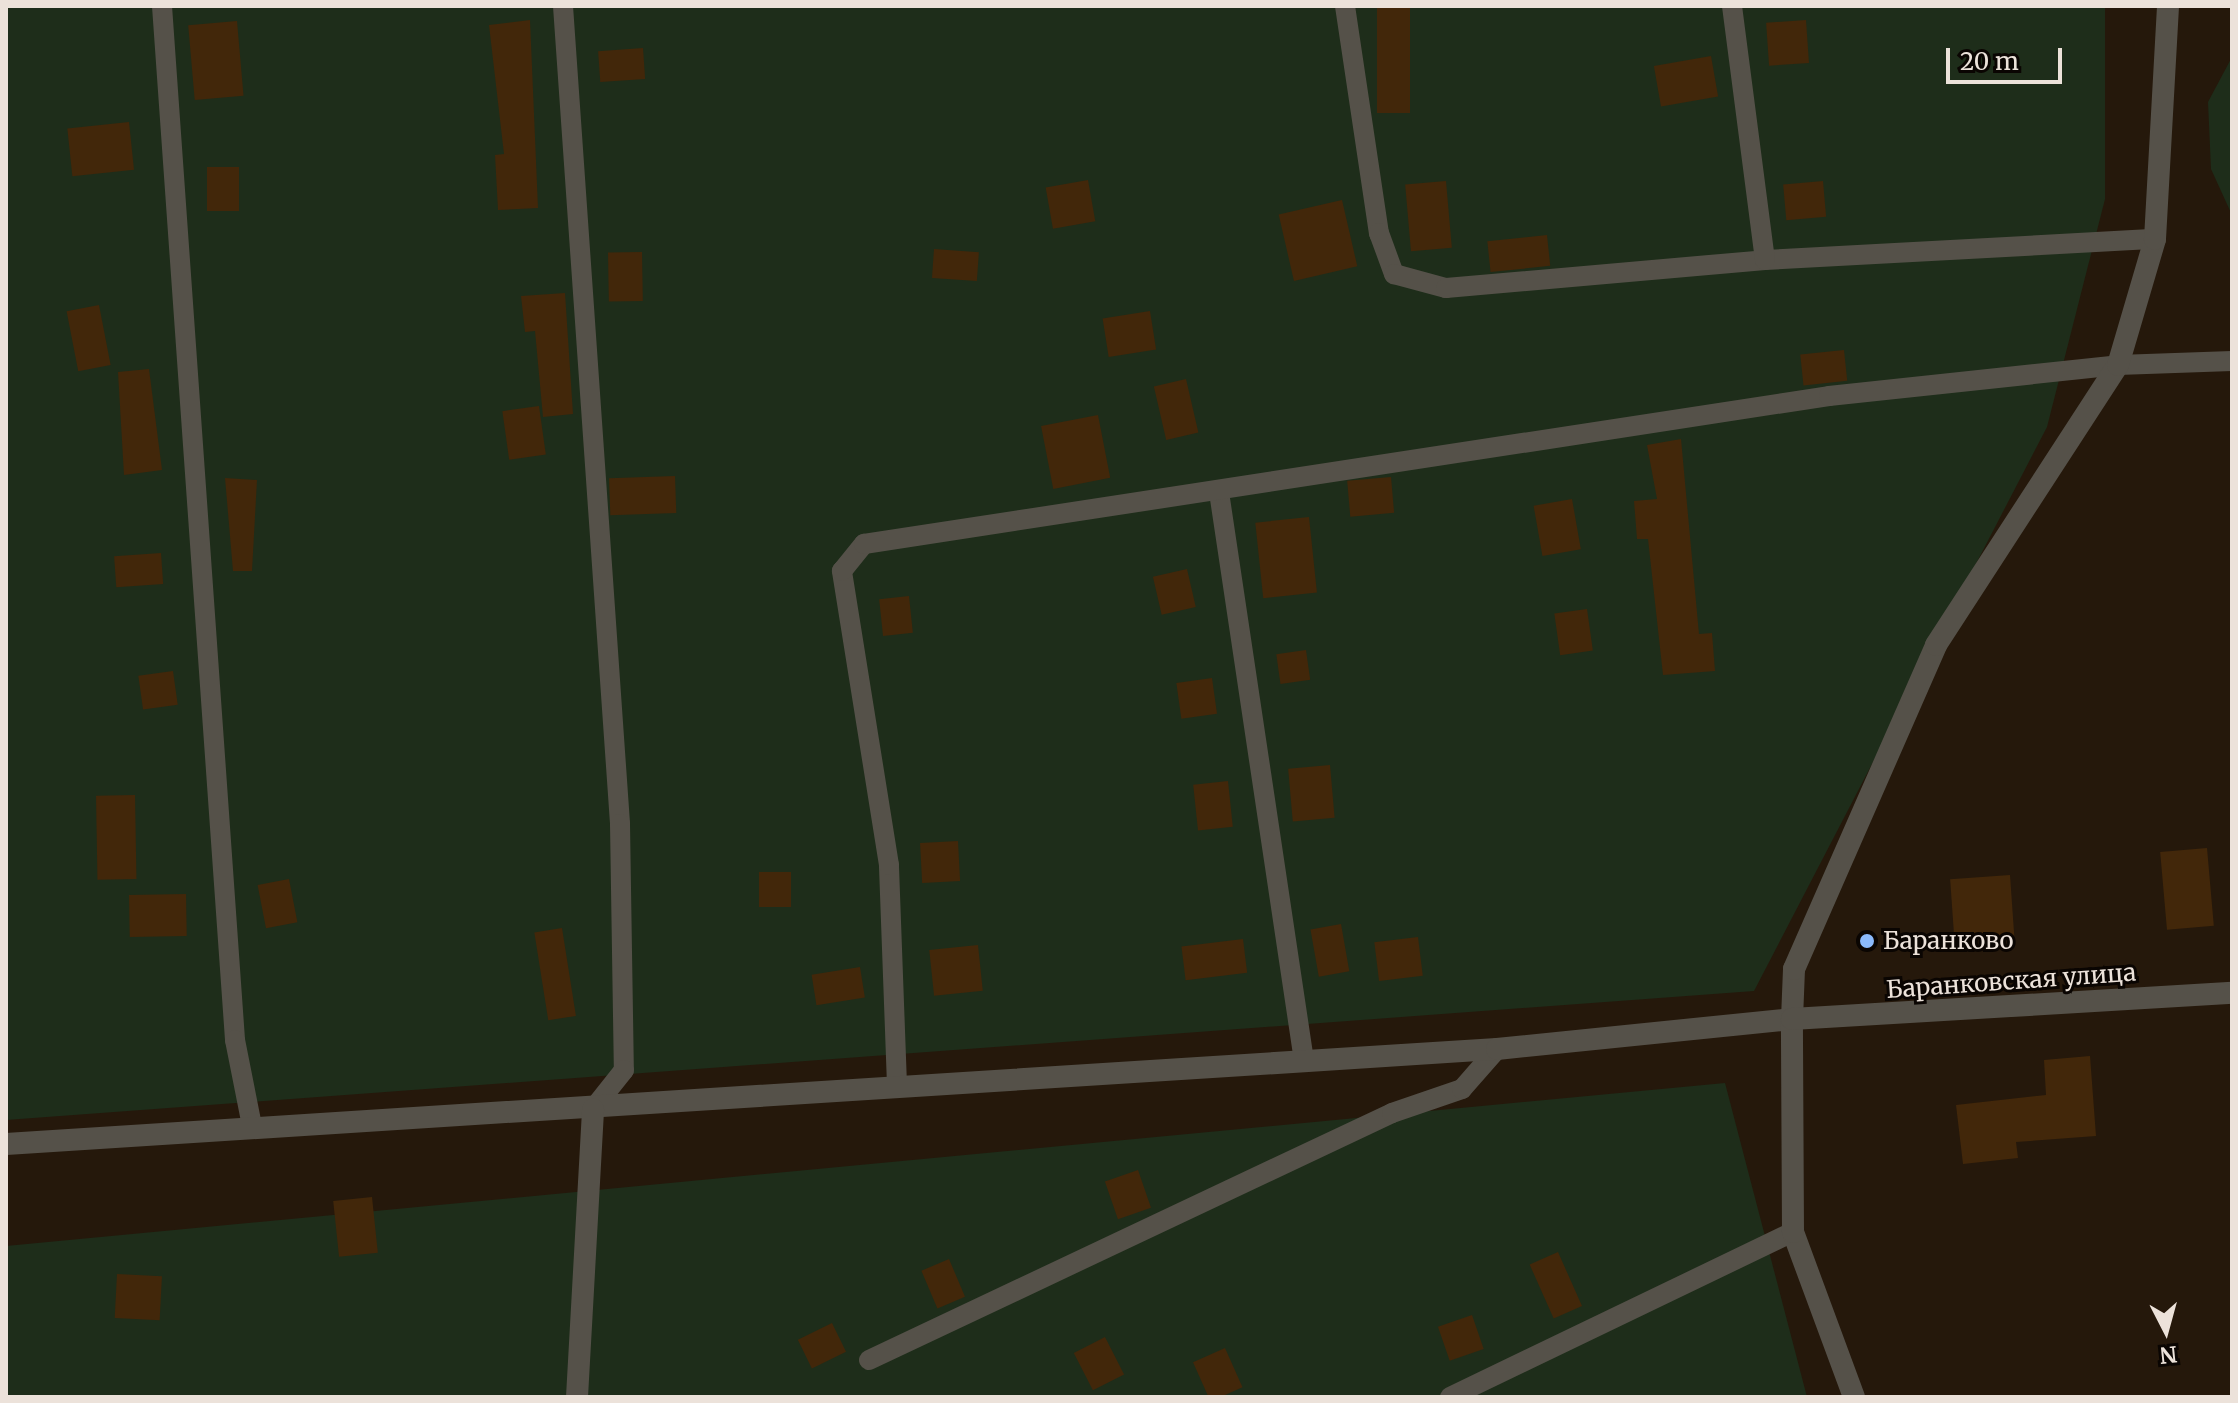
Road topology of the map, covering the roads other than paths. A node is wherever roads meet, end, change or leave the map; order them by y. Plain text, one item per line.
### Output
1 (162, 6) edge
2 (563, 6) edge
3 (1345, 6) edge
4 (1732, 6) edge
5 (2168, 6) edge
6 (2155, 239) junction
7 (1765, 260) junction
8 (2232, 361) edge
9 (2118, 365) junction
10 (1219, 492) junction
11 (2232, 993) edge
12 (1792, 1019) junction
13 (1497, 1049) junction
14 (1304, 1061) junction
15 (897, 1085) junction
16 (593, 1109) junction
17 (252, 1126) junction
18 (6, 1144) edge
19 (1793, 1232) junction
20 (869, 1360) dead end
21 (577, 1397) edge
22 (1450, 1397) edge
23 (1854, 1397) edge

1 - 17 lane
2 - 16 lane
3 - 7 lane
4 - 7 lane
5 - 6 street
6 - 7 lane
6 - 9 street
8 - 9 lane
9 - 10 lane
9 - 12 street
10 - 14 lane
10 - 15 lane
11 - 12 street, Баранковская улица
12 - 13 street, Баранковская улица
12 - 19 street
13 - 14 street, Баранковская улица
13 - 20 lane
14 - 15 street, Баранковская улица
15 - 16 street, Баранковская улица
16 - 17 street, Баранковская улица
16 - 21 street
17 - 18 street, Баранковская улица
19 - 22 lane
19 - 23 street

